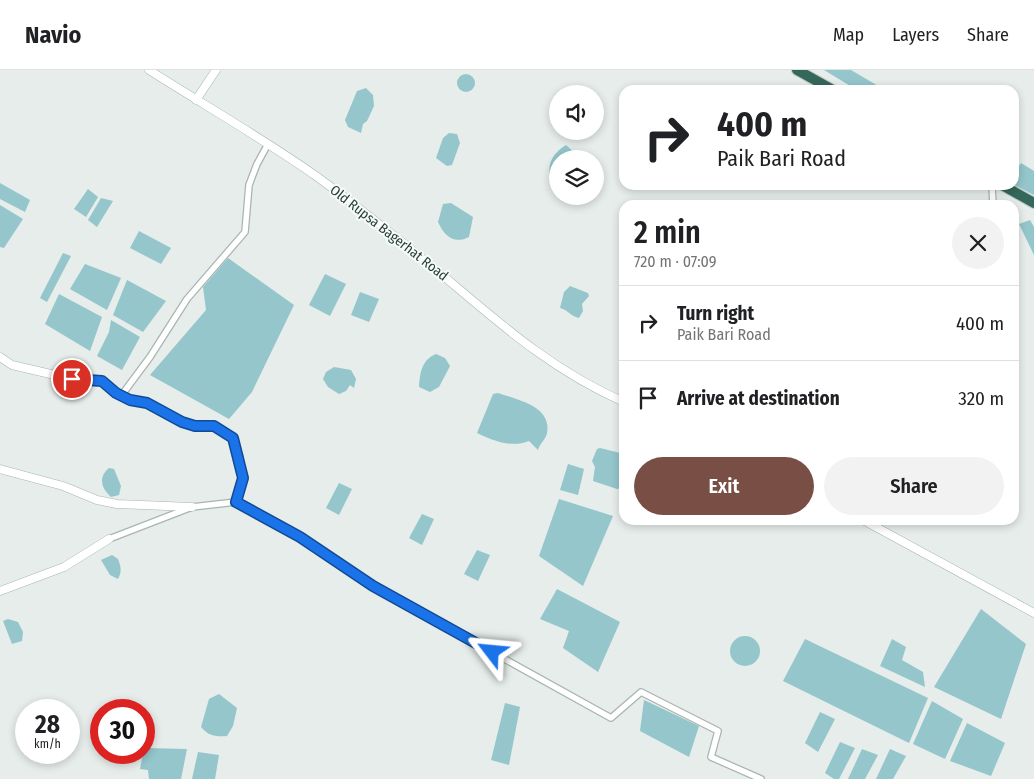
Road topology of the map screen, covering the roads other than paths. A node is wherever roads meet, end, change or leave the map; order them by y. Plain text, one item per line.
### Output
1 (148, 70) edge
2 (216, 70) edge
3 (797, 70) edge
4 (823, 85) edge
5 (196, 100) junction
6 (268, 144) junction
7 (1011, 190) edge
8 (1034, 203) edge
9 (0, 357) edge
10 (121, 396) junction
11 (619, 399) edge
12 (0, 470) edge
13 (236, 502) junction
14 (192, 507) junction
15 (872, 525) edge
16 (108, 539) joint
17 (0, 591) edge
18 (1034, 613) edge
19 (761, 779) edge

1 - 5 street, Old Rupsa Bagerhat Road
2 - 5 street
3 - 4 highway
5 - 6 street, Old Rupsa Bagerhat Road
6 - 10 street
6 - 11 street, Old Rupsa Bagerhat Road
7 - 8 highway
9 - 10 street
10 - 13 street
12 - 14 street
13 - 14 street
13 - 19 street
14 - 16 street
15 - 18 street
16 - 17 street

